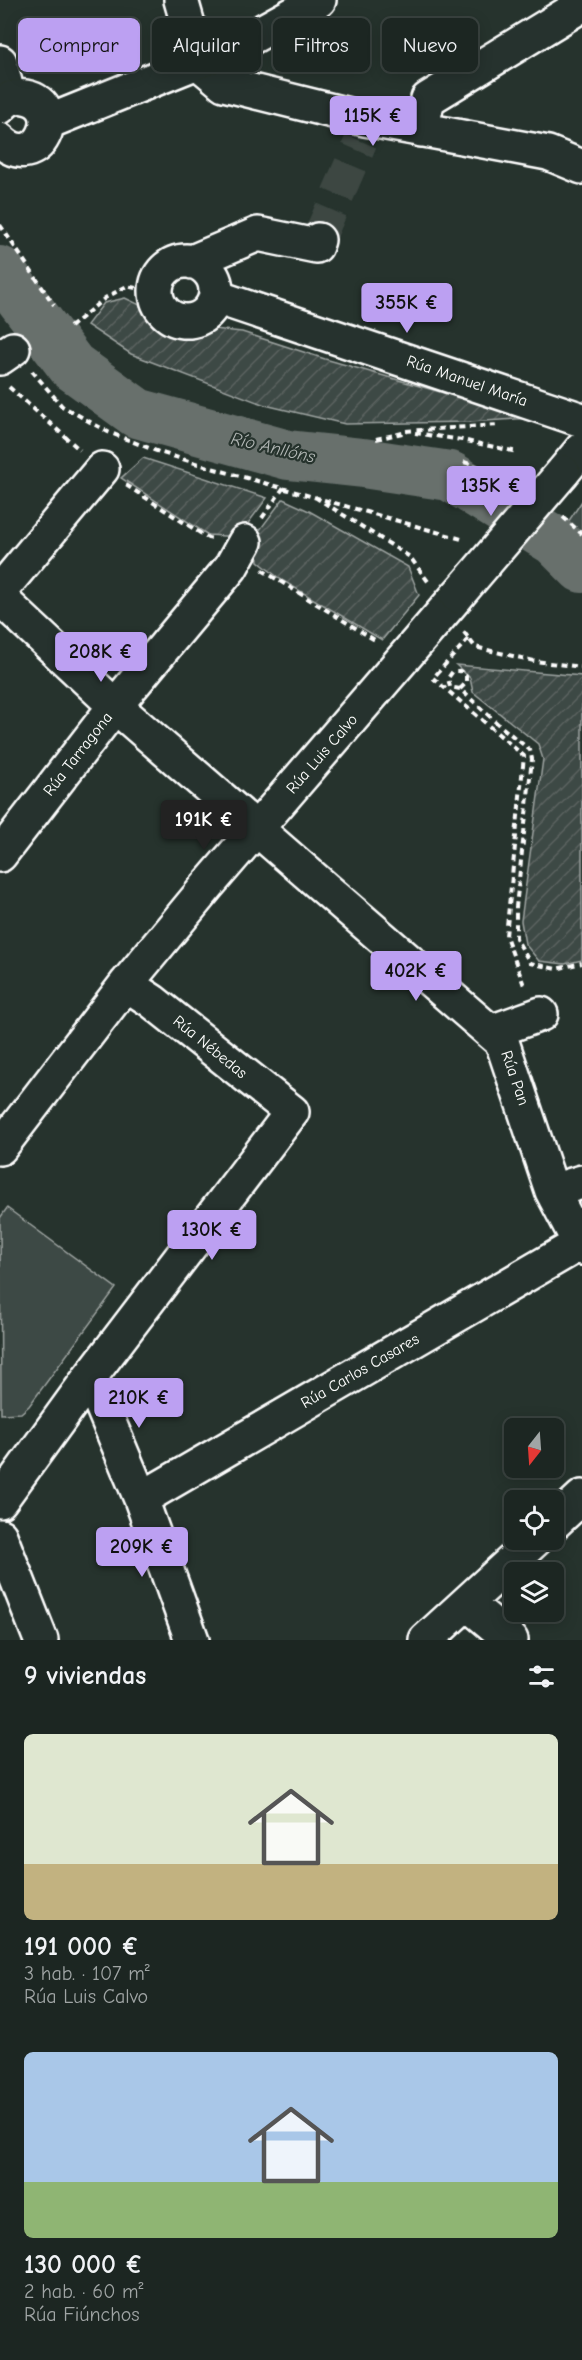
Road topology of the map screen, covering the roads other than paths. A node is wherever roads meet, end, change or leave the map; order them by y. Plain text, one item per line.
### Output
1 (181, 0) edge
2 (320, 0) edge
3 (582, 5) edge
4 (186, 18) edge
5 (261, 32) edge
6 (0, 62) edge
7 (175, 72) edge
8 (209, 72) edge
9 (5, 103) edge
10 (48, 122) junction
11 (421, 130) junction
12 (0, 140) edge
13 (582, 167) edge
14 (317, 243) dead end
15 (192, 262) junction
16 (216, 297) junction
17 (582, 420) edge
18 (573, 460) edge
19 (102, 470) dead end
20 (245, 542) road end
21 (0, 591) edge
22 (0, 598) edge
23 (115, 706) junction
24 (256, 830) junction
25 (0, 855) edge
26 (126, 984) junction
27 (536, 1016) road end
28 (491, 1032) junction
29 (0, 1148) edge
30 (567, 1187) edge
31 (581, 1246) edge
32 (90, 1377) junction
33 (582, 1497) edge
34 (141, 1499) junction
35 (0, 1501) edge
36 (564, 1514) edge
37 (0, 1536) edge
38 (524, 1550) edge
39 (467, 1603) junction
40 (40, 1640) edge
41 (192, 1640) edge
42 (426, 1640) edge
43 (511, 1640) edge

1 - 4 street
2 - 5 street
3 - 11 street
6 - 9 street
7 - 10 street
8 - 11 street
9 - 10 street
10 - 12 street
11 - 13 street
14 - 15 street
15 - 16 street
15 - 16 street
16 - 17 street, Rúa Manuel María
18 - 24 street, Rúa Luis Calvo, bridge
19 - 21 street
20 - 23 street, Rúa Tarragona
22 - 23 street, Rúa Pan
23 - 24 street, Rúa Pan
23 - 25 street, Rúa Tarragona
24 - 26 street, Rúa Luis Calvo
24 - 28 street, Rúa Pan
26 - 29 street, Rúa Luis Calvo
26 - 32 street, Rúa Nébedas
27 - 28 street
28 - 30 street, Rúa Pan
30 - 31 street, Rúa Pan
31 - 34 street, Rúa Carlos Casares
32 - 34 street
32 - 35 street
33 - 36 street
34 - 41 street
37 - 40 street
38 - 39 street
39 - 42 street
39 - 43 street

